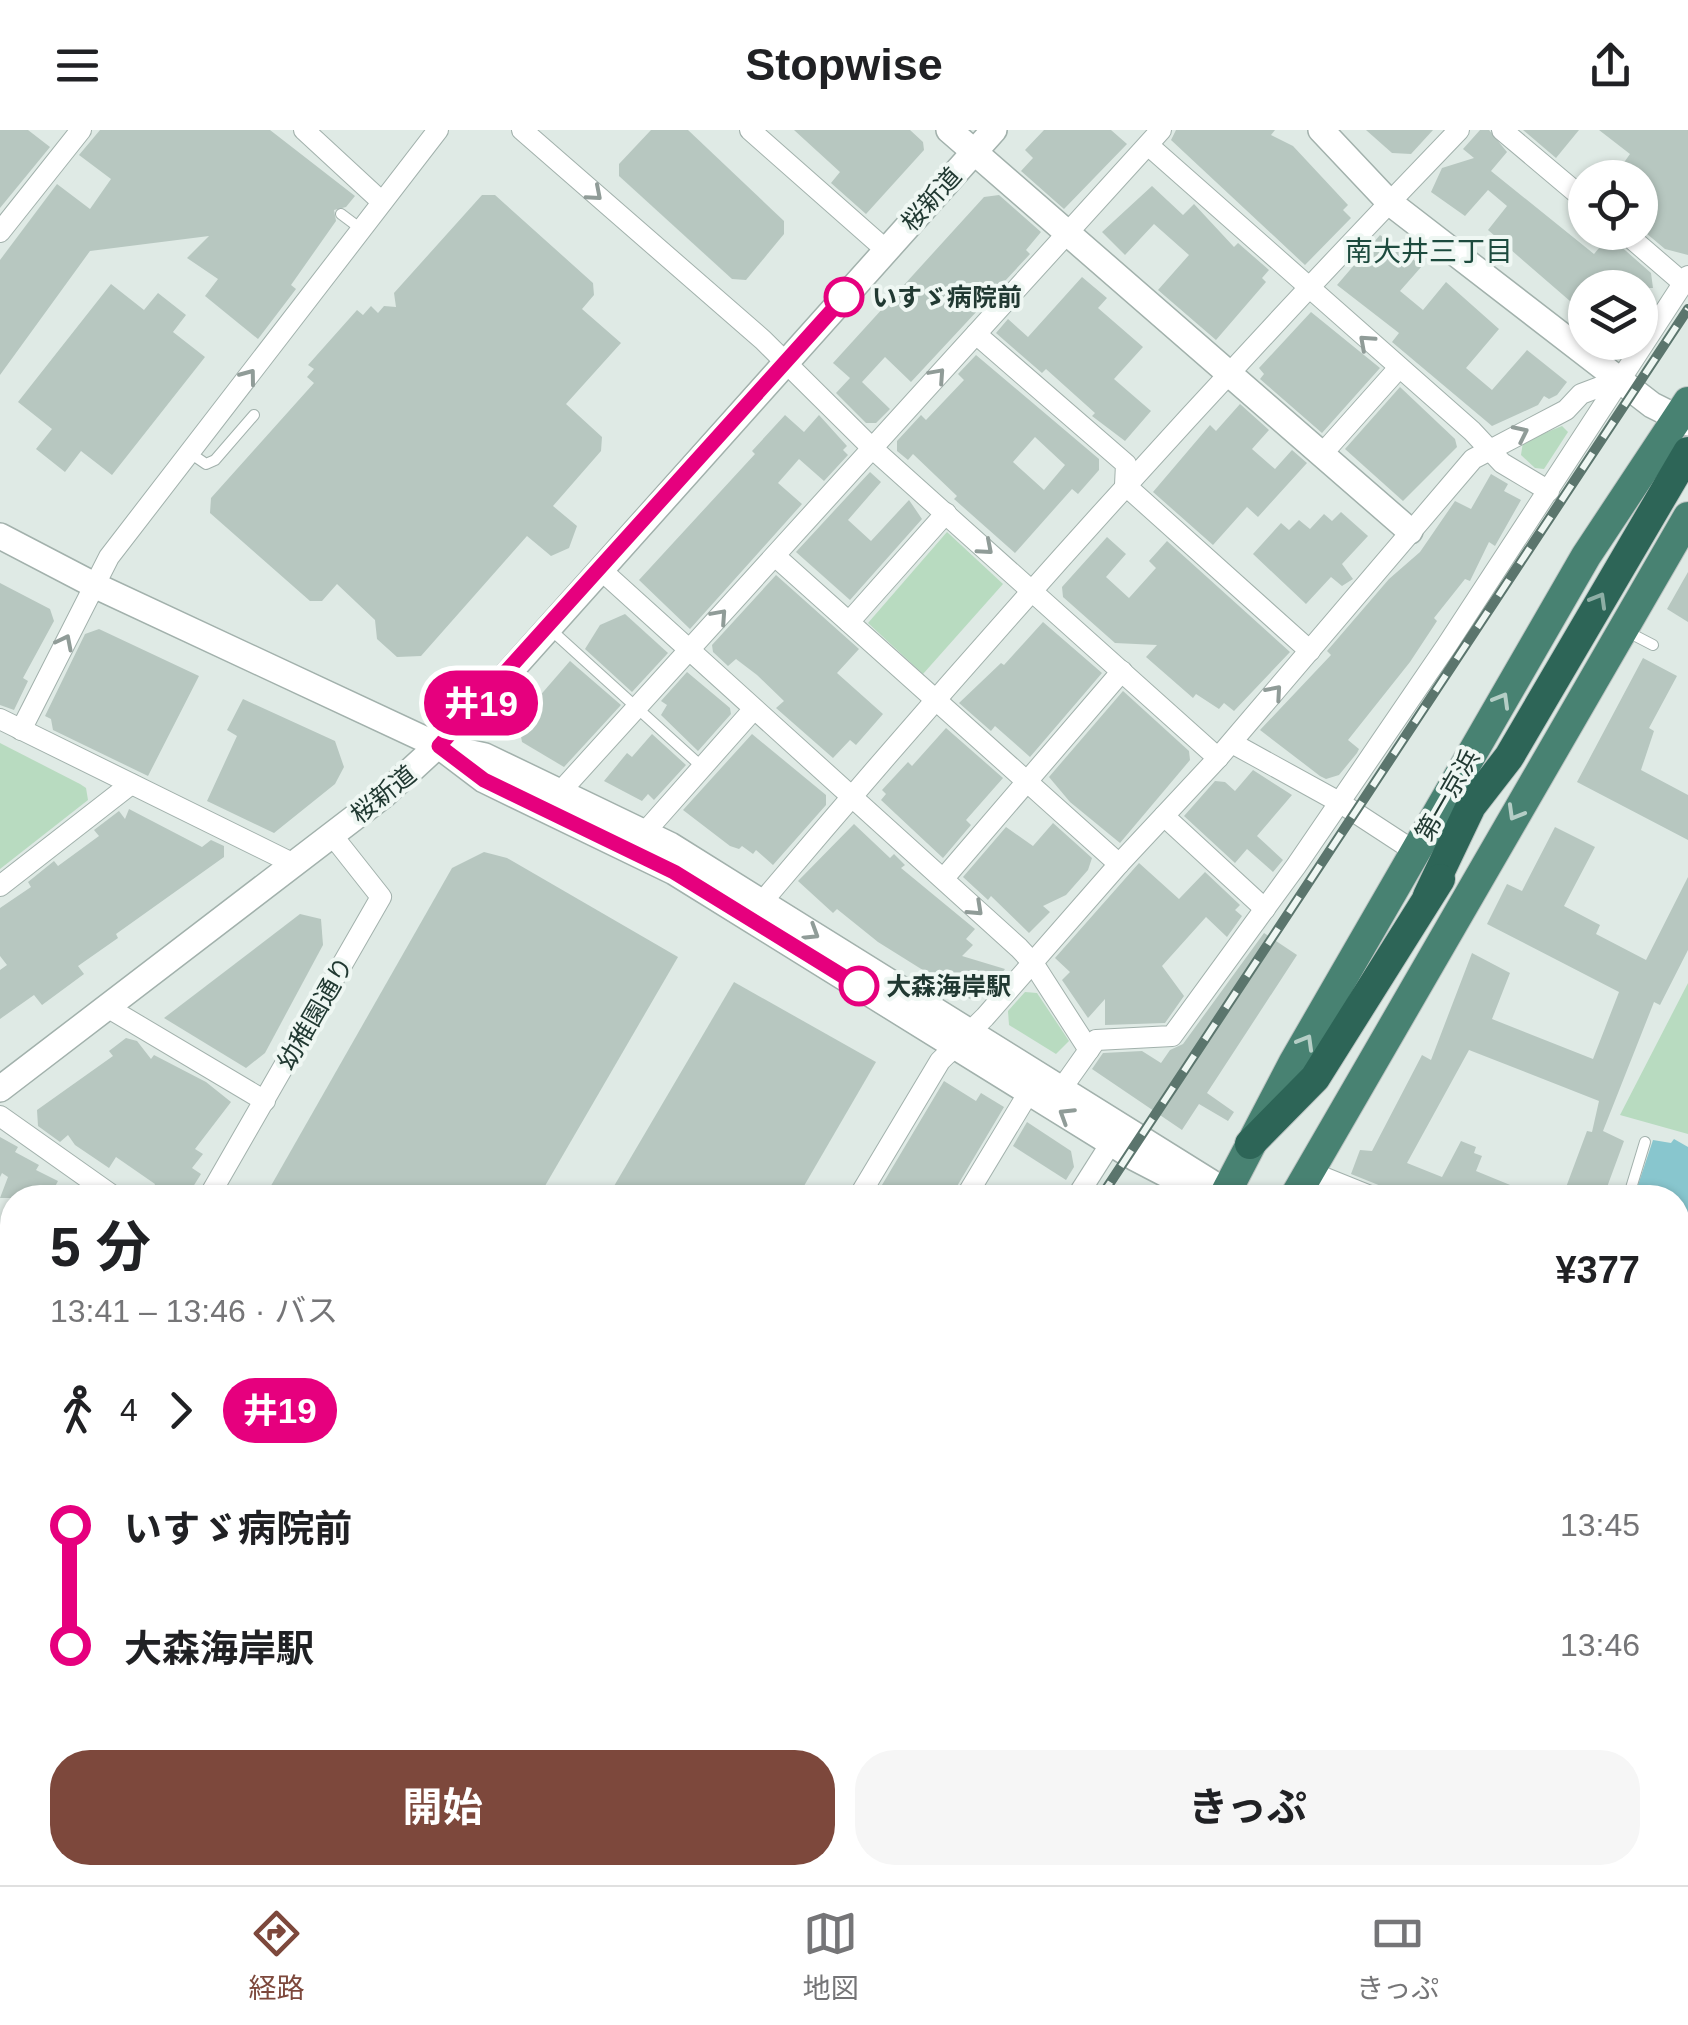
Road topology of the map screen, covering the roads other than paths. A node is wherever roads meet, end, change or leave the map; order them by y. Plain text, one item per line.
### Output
1 (81, 130) edge
2 (304, 130) edge
3 (438, 130) edge
4 (522, 130) edge
5 (750, 130) edge
6 (949, 130) edge
7 (994, 130) edge
8 (1320, 130) edge
9 (1459, 130) edge
10 (1502, 130) edge
11 (1155, 137) edge
12 (974, 152) junction
13 (1568, 186) edge
14 (382, 202) junction
15 (1389, 202) junction
16 (341, 214) dead end
17 (361, 229) junction
18 (0, 232) edge
19 (1068, 233) junction
20 (886, 250) junction
21 (1647, 250) edge
22 (1686, 280) edge
23 (1307, 290) junction
24 (976, 334) junction
25 (786, 363) junction
26 (1397, 370) junction
27 (1227, 372) junction
28 (1618, 380) junction
29 (254, 414) dead end
30 (1685, 415) edge
31 (872, 448) junction
32 (1486, 449) junction
33 (1688, 452) edge
34 (190, 453) junction
35 (1322, 454) junction
36 (1125, 486) junction
37 (1549, 491) junction
38 (946, 513) junction
39 (1688, 517) edge
40 (1410, 531) junction
41 (0, 536) edge
42 (775, 556) junction
43 (1676, 557) edge
44 (600, 569) junction
45 (94, 585) junction
46 (1031, 587) junction
47 (849, 622) junction
48 (549, 628) junction
49 (1621, 628) junction
50 (1653, 645) dead end
51 (1310, 651) junction
52 (688, 652) junction
53 (1122, 671) junction
54 (936, 700) junction
55 (636, 708) junction
56 (754, 710) junction
57 (0, 719) edge
58 (21, 730) junction
59 (439, 746) junction
60 (1225, 751) junction
61 (701, 766) junction
62 (1026, 780) junction
63 (131, 784) junction
64 (560, 792) junction
65 (852, 796) junction
66 (1339, 802) junction
67 (1164, 816) junction
68 (645, 832) junction
69 (332, 834) junction
70 (1414, 851) junction
71 (294, 864) junction
72 (1118, 864) junction
73 (944, 878) junction
74 (0, 886) edge
75 (762, 902) junction
76 (1265, 909) junction
77 (1033, 963) junction
78 (107, 1007) junction
79 (964, 1039) junction
80 (1089, 1050) junction
81 (1062, 1088) junction
82 (0, 1089) edge
83 (1030, 1092) junction
84 (265, 1102) junction
85 (0, 1116) edge
86 (1645, 1142) dead end
87 (1111, 1143) junction
88 (1250, 1144) junction
89 (98, 1185) edge
90 (216, 1185) edge
91 (870, 1185) edge
92 (973, 1185) edge
93 (1084, 1185) edge
94 (1192, 1185) edge
95 (1208, 1185) edge
96 (1230, 1185) edge
97 (1296, 1185) edge
98 (1632, 1185) edge

1 - 18 street
2 - 14 street
3 - 14 street
4 -> 25 street
5 - 20 street
6 - 12 street
7 - 12 street, 桜新道
8 - 15 street
9 - 15 street
10 - 13 street
11 - 19 street
11 - 23 street
12 - 19 street
12 - 20 street, 桜新道
14 - 17 street
15 - 23 street
15 - 28 street
16 - 17 lane
34 -> 17 street
19 - 24 street
19 - 27 street
20 - 25 street, 桜新道
21 - 22 street
22 - 28 street
26 -> 23 street
23 - 27 street
31 -> 24 street
24 - 36 street
25 - 31 street
25 - 44 street, 桜新道
26 - 32 street
26 - 35 street
27 - 35 street
27 - 36 street
28 - 30 street
32 -> 28 street
28 - 37 street
29 - 34 lane
70 -> 30 highway, 第一京浜
31 - 38 street
31 - 42 street
32 - 37 street
32 - 40 street
88 -> 33 highway
34 - 45 street
35 - 40 street
36 - 46 street
36 - 51 street
37 - 66 street
38 -> 46 street
38 - 47 street
39 - 43 highway
40 - 51 street
41 - 45 street
42 - 47 street
52 -> 42 street
43 - 49 highway
44 - 48 street, 桜新道
44 - 52 street
58 -> 45 street
45 - 59 street
46 - 53 street
46 - 54 street
47 - 54 street
48 - 55 lane
48 - 59 street, 桜新道
49 - 50 lane
49 -> 97 highway
60 -> 51 street
52 - 55 street
52 - 56 street
53 - 60 street
53 - 62 street
54 - 62 street
54 - 65 street
55 - 61 lane
55 - 64 street
56 - 61 street
56 - 65 street
57 - 58 street
58 - 63 street
59 - 64 street
59 - 69 street, 桜新道
59 - 79 street
60 - 66 street
60 - 67 street
61 - 68 street
62 - 72 street
62 - 73 street
63 - 71 street
63 - 74 street
64 - 68 street
65 - 73 street
65 - 75 street
66 - 70 street
66 - 76 street
67 - 72 street
67 - 76 street
68 - 75 street
69 - 71 street, 桜新道
69 - 84 street, 幼稚園通り
88 -> 70 highway, 第一京浜
71 - 78 street, 桜新道
72 - 77 street
73 -> 77 street
75 -> 79 street
76 - 80 street
77 - 79 street
77 - 80 street
78 - 82 street, 桜新道
78 - 84 street
79 - 81 street
79 - 83 street
79 - 91 street
80 - 81 street
81 - 95 street
87 -> 83 street
83 - 92 street
84 - 90 street, 幼稚園通り
85 - 89 street
86 - 98 lane
87 - 93 street
87 - 94 street
88 - 96 highway, 第一京浜

